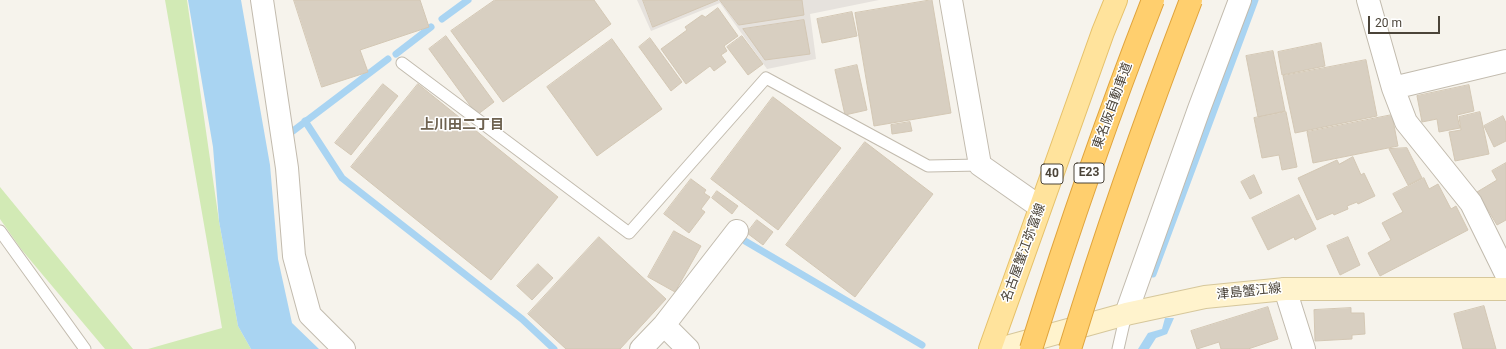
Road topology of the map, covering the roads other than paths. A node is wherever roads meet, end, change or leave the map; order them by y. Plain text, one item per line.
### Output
1 (262, 0) edge
2 (951, 0) edge
3 (1116, 0) edge
4 (1153, 0) edge
5 (1192, 0) edge
6 (1240, 0) edge
7 (1368, 0) edge
8 (1506, 61) edge
9 (402, 63) dead end
10 (1393, 88) junction
11 (980, 165) junction
12 (1040, 207) junction
13 (0, 231) edge
14 (737, 232) dead end
15 (1506, 274) edge
16 (1285, 288) junction
17 (1506, 289) edge
18 (1126, 314) junction
19 (664, 325) junction
20 (85, 349) edge
21 (344, 349) edge
22 (641, 349) edge
23 (688, 349) edge
24 (990, 349) edge
25 (999, 349) edge
26 (1031, 349) edge
27 (1070, 349) edge
28 (1118, 349) edge
29 (1304, 349) edge

1 - 21 street
2 - 11 street
3 - 12 main road, 名古屋蟹江弥富線 / 40
4 - 26 highway, 東名阪自動車道 / E23, bridge
5 - 27 highway, E23, bridge
6 - 18 street
7 - 10 street
8 - 10 street
9 - 11 lane
10 - 15 street
11 - 12 street
12 - 24 main road, 名古屋蟹江弥富線 / 40
13 - 20 lane
14 - 19 street
16 - 17 main road, 津島蟹江線
16 - 18 main road, 津島蟹江線
16 - 29 street
18 - 25 main road, 津島蟹江線
18 - 28 lane
19 - 22 street
19 - 23 street

